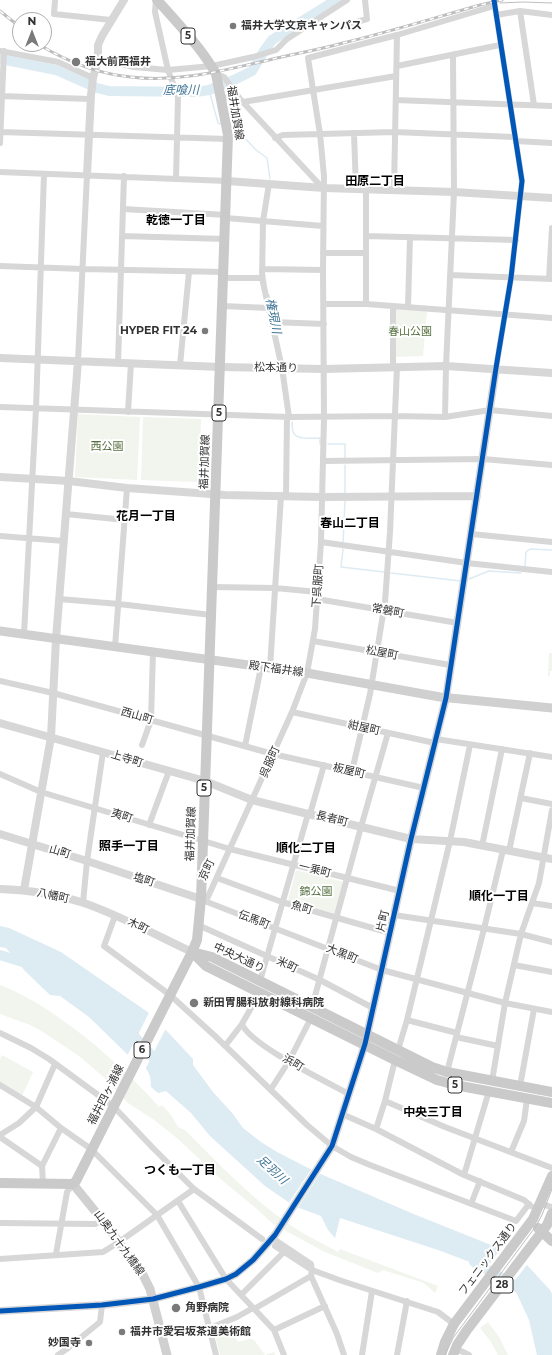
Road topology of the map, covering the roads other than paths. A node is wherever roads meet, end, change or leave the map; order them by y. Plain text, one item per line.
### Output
1 (55, 0) edge
2 (124, 0) edge
3 (156, 0) edge
4 (347, 0) edge
5 (365, 0) edge
6 (494, 3) edge
7 (520, 11) junction
8 (496, 15) junction
9 (552, 15) edge
10 (111, 20) junction
11 (346, 25) dead end
12 (397, 34) junction
13 (500, 45) junction
14 (2, 51) edge
15 (453, 54) junction
16 (98, 59) junction
17 (397, 66) junction
18 (2, 69) edge
19 (168, 70) junction
20 (214, 70) junction
21 (396, 76) junction
22 (93, 79) junction
23 (313, 90) junction
24 (221, 95) junction
25 (1, 96) edge
26 (91, 97) junction
27 (396, 100) junction
28 (242, 101) junction
29 (454, 103) junction
30 (510, 105) junction
31 (534, 105) junction
32 (552, 106) edge
33 (0, 132) edge
34 (395, 132) junction
35 (354, 133) junction
36 (320, 134) junction
37 (454, 134) junction
38 (89, 136) junction
39 (177, 138) junction
40 (275, 138) junction
41 (228, 139) junction
42 (515, 139) junction
43 (0, 143) edge
44 (552, 143) edge
45 (0, 172) edge
46 (44, 174) junction
47 (87, 175) junction
48 (124, 176) junction
49 (176, 179) junction
50 (227, 181) junction
51 (269, 184) junction
52 (324, 188) junction
53 (356, 189) junction
54 (366, 189) junction
55 (394, 190) junction
56 (454, 192) junction
57 (520, 196) junction
58 (552, 198) edge
59 (123, 209) junction
60 (226, 217) junction
61 (264, 222) junction
62 (323, 226) junction
63 (552, 228) edge
64 (122, 236) junction
65 (366, 236) junction
66 (410, 237) junction
67 (452, 238) junction
68 (225, 239) junction
69 (516, 240) junction
70 (323, 253) junction
71 (366, 253) junction
72 (0, 266) edge
73 (42, 268) junction
74 (83, 269) junction
75 (262, 269) junction
76 (121, 270) junction
77 (323, 270) junction
78 (189, 272) junction
79 (224, 275) junction
80 (450, 275) junction
81 (262, 278) junction
82 (511, 278) junction
83 (550, 279) edge
84 (324, 304) junction
85 (366, 304) junction
86 (222, 306) junction
87 (393, 306) junction
88 (408, 307) junction
89 (268, 308) junction
90 (449, 310) junction
91 (505, 315) junction
92 (552, 318) edge
93 (275, 322) junction
94 (324, 324) junction
95 (0, 358) edge
96 (38, 360) junction
97 (78, 361) junction
98 (118, 363) junction
99 (131, 363) junction
100 (180, 365) junction
101 (446, 366) junction
102 (220, 367) junction
103 (395, 367) junction
104 (282, 368) junction
105 (496, 368) junction
106 (324, 369) junction
107 (552, 373) edge
108 (0, 407) edge
109 (36, 409) junction
110 (74, 410) junction
111 (490, 410) junction
112 (128, 412) junction
113 (219, 416) junction
114 (396, 416) junction
115 (552, 416) edge
116 (288, 417) junction
117 (445, 417) junction
118 (324, 418) junction
119 (483, 459) junction
120 (323, 461) junction
121 (393, 461) junction
122 (552, 465) edge
123 (0, 477) edge
124 (33, 479) junction
125 (69, 480) junction
126 (128, 488) junction
127 (216, 495) junction
128 (284, 496) junction
129 (392, 496) junction
130 (477, 496) junction
131 (322, 497) junction
132 (66, 514) junction
133 (125, 520) junction
134 (471, 534) junction
135 (0, 536) edge
136 (29, 538) junction
137 (64, 541) junction
138 (321, 542) junction
139 (552, 542) edge
140 (389, 551) junction
141 (467, 563) junction
142 (552, 572) edge
143 (212, 587) junction
144 (275, 588) junction
145 (318, 596) junction
146 (59, 599) junction
147 (119, 604) junction
148 (384, 611) junction
149 (211, 615) junction
150 (458, 624) junction
151 (0, 631) edge
152 (24, 634) junction
153 (56, 639) junction
154 (313, 641) junction
155 (115, 647) junction
156 (153, 652) junction
157 (376, 652) junction
158 (210, 660) junction
159 (450, 665) junction
160 (265, 668) junction
161 (307, 673) junction
162 (0, 681) edge
163 (372, 685) junction
164 (53, 693) junction
165 (446, 698) junction
166 (552, 708) edge
167 (292, 712) junction
168 (150, 720) junction
169 (0, 723) edge
170 (363, 728) junction
171 (388, 733) junction
172 (207, 735) junction
173 (51, 737) junction
174 (436, 741) junction
175 (142, 745) dead end
176 (470, 745) junction
177 (245, 746) junction
178 (502, 749) junction
179 (103, 752) junction
180 (530, 753) junction
181 (273, 754) junction
182 (552, 757) edge
183 (324, 765) junction
184 (352, 771) junction
185 (169, 772) junction
186 (0, 774) edge
187 (375, 777) junction
188 (204, 781) junction
189 (424, 788) junction
190 (42, 792) junction
191 (521, 798) junction
192 (252, 800) junction
193 (552, 804) edge
194 (95, 808) junction
195 (552, 810) edge
196 (309, 814) junction
197 (149, 825) junction
198 (361, 827) junction
199 (0, 834) edge
200 (411, 839) junction
201 (203, 841) junction
202 (450, 841) junction
203 (32, 844) junction
204 (482, 846) junction
205 (230, 849) junction
206 (506, 850) junction
207 (548, 859) edge
208 (87, 860) junction
209 (293, 865) junction
210 (217, 878) junction
211 (347, 879) junction
212 (0, 888) edge
213 (24, 890) junction
214 (400, 891) junction
215 (203, 900) junction
216 (282, 902) junction
217 (83, 903) junction
218 (532, 903) junction
219 (552, 906) edge
220 (394, 915) junction
221 (115, 916) junction
222 (336, 918) junction
223 (430, 921) junction
224 (198, 925) junction
225 (274, 928) junction
226 (484, 929) junction
227 (390, 933) junction
228 (521, 934) junction
229 (302, 938) joint
230 (552, 942) edge
231 (328, 949) junction
232 (192, 952) junction
233 (267, 956) junction
234 (514, 964) junction
235 (382, 970) junction
236 (552, 972) edge
237 (417, 979) junction
238 (320, 980) junction
239 (260, 981) junction
240 (260, 992) junction
241 (467, 993) junction
242 (170, 996) junction
243 (505, 1003) junction
244 (312, 1007) junction
245 (373, 1008) junction
246 (534, 1009) junction
247 (552, 1011) edge
248 (311, 1018) junction
249 (407, 1020) junction
250 (242, 1024) junction
251 (0, 1033) edge
252 (456, 1035) junction
253 (366, 1040) junction
254 (226, 1046) junction
255 (498, 1046) junction
256 (396, 1055) junction
257 (289, 1061) junction
258 (55, 1064) junction
259 (446, 1072) junction
260 (492, 1080) junction
261 (520, 1086) junction
262 (2, 1087) edge
263 (271, 1089) junction
264 (489, 1091) junction
265 (552, 1092) edge
266 (0, 1094) edge
267 (349, 1094) junction
268 (527, 1099) junction
269 (385, 1101) junction
270 (552, 1103) edge
271 (115, 1104) junction
272 (36, 1107) junction
273 (342, 1114) junction
274 (61, 1128) junction
275 (376, 1129) junction
276 (0, 1136) edge
277 (475, 1138) junction
278 (332, 1146) junction
279 (91, 1149) junction
280 (511, 1152) junction
281 (42, 1166) junction
282 (552, 1168) edge
283 (464, 1175) junction
284 (552, 1176) edge
285 (480, 1181) junction
286 (43, 1183) junction
287 (0, 1184) edge
288 (73, 1184) junction
289 (194, 1189) junction
290 (178, 1201) junction
291 (471, 1204) junction
292 (529, 1204) junction
293 (552, 1207) edge
294 (537, 1212) junction
295 (552, 1213) edge
296 (157, 1214) junction
297 (103, 1220) junction
298 (0, 1223) edge
299 (61, 1223) junction
300 (544, 1231) edge
301 (262, 1239) dead end
302 (274, 1240) junction
303 (552, 1241) edge
304 (119, 1242) junction
305 (284, 1252) junction
306 (56, 1254) junction
307 (0, 1258) edge
308 (312, 1273) junction
309 (226, 1279) junction
310 (199, 1287) junction
311 (372, 1290) junction
312 (241, 1295) junction
313 (153, 1299) junction
314 (407, 1301) junction
315 (102, 1305) junction
316 (325, 1306) junction
317 (254, 1308) junction
318 (0, 1311) edge
319 (455, 1322) junction
320 (210, 1328) junction
321 (274, 1330) junction
322 (454, 1353) edge
323 (58, 1355) edge
324 (167, 1355) edge
325 (216, 1355) edge
326 (284, 1355) edge
327 (344, 1355) edge
328 (362, 1355) edge
329 (396, 1355) edge
330 (441, 1355) edge
331 (469, 1355) edge

1 - 10 street
2 - 10 street
3 - 19 street
3 - 20 main road, 福井加賀線 / 5
4 - 20 street
5 - 11 street
6 - 8 street
6 - 12 street
7 - 8 street
7 - 9 street
7 - 31 street
8 - 13 street
10 - 16 street
12 - 17 street
12 - 23 street, 下呉服町
13 - 15 street
13 - 30 street
14 - 18 street
14 - 22 street
15 - 17 street
15 - 29 street
16 - 19 street
16 - 22 street
17 - 21 street
18 - 25 street
19 - 20 street
19 - 39 street
20 - 24 main road, 福井加賀線 / 5
20 - 28 street
21 - 23 street
21 - 27 street
22 - 26 street
23 - 28 street
23 - 36 street, 下呉服町
24 - 28 street
24 - 41 main road, 福井加賀線 / 5
25 - 26 street
25 - 33 street
26 - 38 street
27 - 29 street
27 - 34 street
28 - 40 street
29 - 30 street
29 - 37 street
30 - 31 street
30 - 42 street
31 - 32 street
33 - 38 street
33 - 43 street
34 - 35 street
34 - 37 street
34 - 55 street
35 - 36 street
35 - 53 street
36 - 40 street
36 - 52 street, 下呉服町
37 - 42 street
37 - 56 street
38 - 39 street
38 - 47 street
39 - 41 street
39 - 49 street
40 - 52 street
41 - 50 main road, 福井加賀線 / 5
42 - 44 street
42 - 57 street
45 - 46 street
46 - 47 street
46 - 73 street
47 - 48 street
47 - 74 street
48 - 49 street
48 - 59 street
49 - 50 street
50 - 51 street
50 - 60 main road, 福井加賀線 / 5
51 - 52 street
51 - 61 street
52 - 53 street
52 - 62 street, 下呉服町
53 - 54 street
54 - 55 street
54 - 65 street
55 - 56 street
56 - 57 street
56 - 67 street
57 - 58 street
57 - 69 street
59 - 60 street
59 - 64 street
60 - 61 street
60 - 68 main road, 福井加賀線 / 5
61 - 62 street
61 - 75 street
62 - 70 street, 下呉服町
63 - 83 street
64 - 68 street
64 - 76 street
65 - 66 street
65 - 71 street
66 - 67 street
66 - 88 street
67 - 69 street
67 - 80 street
68 - 79 main road, 福井加賀線 / 5
69 - 82 street
70 - 71 street
70 - 77 street, 下呉服町
71 - 85 street
72 - 73 street
73 - 74 street
73 - 96 street
74 - 76 street
74 - 97 street
75 - 77 street
75 - 81 street
76 - 78 street
76 - 98 street
77 - 84 street, 下呉服町
78 - 79 street
78 - 100 street
79 - 81 street
79 - 86 main road, 福井加賀線 / 5
80 - 82 street
80 - 90 street
81 - 89 street
82 - 83 street
82 - 91 street
84 - 85 street
84 - 94 street, 下呉服町
85 - 87 street
86 - 89 street
86 - 102 main road, 福井加賀線 / 5
87 - 88 street
87 - 103 street
88 - 90 street
89 - 93 street
90 - 91 street
90 - 101 street
91 - 92 street
91 - 105 street
93 - 94 street
93 - 104 street
94 - 106 street, 下呉服町
95 - 96 street, 松本通り
96 - 97 street, 松本通り
96 - 109 street
97 - 98 street, 松本通り
97 - 110 street
98 - 99 street, 松本通り
99 - 100 street, 松本通り
99 - 112 street
100 - 102 street, 松本通り
101 - 103 street, 松本通り
101 - 105 street, 松本通り
101 - 117 street
102 - 104 street, 松本通り
102 - 113 main road, 福井加賀線 / 5
103 - 106 street, 松本通り
103 - 114 street
104 - 106 street, 松本通り
104 - 116 street
105 - 107 street, 松本通り
105 - 111 street, 片町
106 - 118 street, 下呉服町
108 - 109 street
109 - 110 street
109 - 124 street
110 - 112 street
110 - 125 street
111 - 115 street
111 - 117 street
111 - 119 street, 片町
112 - 113 street
113 - 116 street
113 - 127 main road, 福井加賀線 / 5
114 - 117 street
114 - 118 street
114 - 121 street
116 - 118 street
116 - 128 street
118 - 120 street, 下呉服町
119 - 121 street
119 - 122 street
119 - 130 street, 片町
120 - 121 street
120 - 131 street, 下呉服町
121 - 129 street
123 - 124 street
124 - 125 street
124 - 136 street
125 - 126 street
125 - 132 street
126 - 127 street
126 - 133 street
127 - 128 street
127 - 143 main road, 福井加賀線 / 5
128 - 131 street
128 - 144 street
129 - 130 street
129 - 131 street
129 - 140 street
130 - 134 street, 片町
131 - 138 street, 下呉服町
132 - 133 street
132 - 137 street
133 - 147 street
134 - 139 street
134 - 141 street, 片町
135 - 136 street
136 - 137 street
136 - 152 street
137 - 146 street
138 - 140 street
138 - 145 street, 下呉服町
140 - 141 street
140 - 148 street
141 - 142 street
141 - 150 street, 片町
143 - 144 street, 常磐町
143 - 149 main road, 福井加賀線 / 5
144 - 145 street, 常磐町
144 - 160 street
145 - 148 street, 常磐町
145 - 154 street, 下呉服町
146 - 147 street
146 - 153 street
147 - 149 street
147 - 155 street
148 - 150 street, 常磐町
148 - 157 street
149 - 158 main road, 福井加賀線 / 5
150 - 159 street, 片町
151 - 152 main road, 殿下福井線
152 - 153 main road, 殿下福井線
153 - 155 main road, 殿下福井線
153 - 164 street
154 - 157 street, 松屋町
154 - 161 street, 呉服町
155 - 156 main road, 殿下福井線
156 - 158 main road, 殿下福井線
156 - 168 street
157 - 159 street, 松屋町
157 - 163 street
158 - 160 main road, 殿下福井線
158 - 172 main road, 福井加賀線 / 5
159 - 165 street, 片町
160 - 161 main road, 殿下福井線
160 - 177 street
161 - 163 main road, 殿下福井線
161 - 167 street, 呉服町
162 - 164 street, 西山町
163 - 165 main road, 殿下福井線
163 - 170 street
164 - 168 street, 西山町
164 - 173 street
165 - 166 main road, 殿下福井線
165 - 174 street, 片町
167 - 170 street, 紺屋町
167 - 181 street, 呉服町
168 - 172 street, 西山町
168 - 175 street
169 - 173 street, 上寺町
170 - 171 street, 紺屋町
170 - 184 street
171 - 174 street, 紺屋町
171 - 187 street
172 - 177 street, 西山町
172 - 188 main road, 福井加賀線 / 5
173 - 179 street, 上寺町
173 - 190 street
174 - 176 street, 紺屋町
174 - 189 street, 片町
176 - 178 street, 紺屋町
176 - 202 street
177 - 181 street, 西山町
178 - 180 street, 紺屋町
178 - 204 street
179 - 185 street, 上寺町
179 - 194 street
180 - 182 street, 紺屋町
180 - 191 street
181 - 183 street, 板屋町
181 - 192 street, 呉服町
183 - 184 street, 板屋町
183 - 196 street
184 - 187 street, 板屋町
185 - 188 street, 上寺町
185 - 197 street
186 - 190 street, 夷町
187 - 189 street, 板屋町
187 - 198 street
188 - 192 street, 上寺町
188 - 201 main road, 福井加賀線 / 5
189 - 200 street, 片町
190 - 194 street, 夷町
190 - 203 street
191 - 193 street
191 - 206 street
192 - 196 street, 長者町
192 - 205 street, 呉服町
194 - 197 street, 夷町
194 - 208 street
195 - 207 street
196 - 198 street, 長者町
196 - 209 street
197 - 201 street, 夷町
198 - 200 street, 長者町
198 - 211 street
199 - 203 street, 山町
200 - 202 street, 長者町
200 - 214 street, 片町
201 - 205 street, 一乗町
201 - 215 main road, 福井加賀線 / 5
202 - 204 street, 長者町
202 - 223 street
203 - 208 street, 山町
203 - 213 street
204 - 206 street, 長者町
205 - 209 street, 一乗町
205 - 210 street, 京町
206 - 207 street, 長者町
206 - 226 street
207 - 218 street
208 - 215 street, 塩町
208 - 217 street
209 - 211 street, 一乗町
209 - 216 street
210 - 215 street, 京町
210 - 216 street, 魚町
211 - 214 street, 一乗町
211 - 222 street
212 - 213 street, 八幡町
213 - 217 street, 八幡町
214 - 220 street, 片町
215 - 224 main road, 京町 / 5
215 - 225 street, 伝馬町
216 - 222 street, 魚町
216 - 225 street
217 - 221 street, 木町
218 - 219 street
218 - 228 street
220 - 223 street
220 - 227 street, 片町
221 - 232 street, 木町
221 - 242 street
222 - 227 street, 魚町
222 - 231 street
223 - 226 street
223 - 237 street
224 - 232 main road, 京町 / 5
224 - 233 street, 米町
225 - 229 street, 伝馬町
225 - 233 street
226 - 228 street
226 - 241 street
227 - 235 street, 片町
228 - 230 street
228 - 234 street
229 - 231 street, 大黒町
231 - 235 street, 大黒町
231 - 238 street
232 - 239 main road, 中央大通り / 5
232 - 240 main road, 中央大通り / 5
232 - 242 main road, 福井四ヶ浦線 / 6
233 - 238 street, 米町
233 - 239 street
234 - 236 street
234 - 243 street
235 - 237 street, 大黒町
235 - 245 street, 片町
237 - 241 street, 大黒町
237 - 249 street
238 - 244 street
238 - 245 street, 米町
239 - 244 main road, 中央大通り / 5
240 - 248 main road, 中央大通り / 5
240 - 250 street
241 - 243 street, 大黒町
241 - 252 street
242 - 254 street
242 - 271 main road, 福井四ヶ浦線 / 6
243 - 246 street, 大黒町
243 - 255 street
244 - 253 main road, 中央大通り / 5
245 - 253 street, 片町
246 - 247 street, 大黒町
246 - 261 street
248 - 253 main road, 中央大通り / 5
248 - 257 street
249 - 252 street
249 - 256 street
250 - 254 street
250 - 257 street, 浜町
251 - 258 street
252 - 255 street
252 - 259 street
253 - 256 main road, 中央大通り / 5
253 - 267 street, 片町
254 - 263 street
255 - 260 street
256 - 259 main road, 中央大通り / 5
256 - 264 main road, 中央大通り / 5
256 - 269 street
257 - 263 street
257 - 267 street, 浜町
258 - 271 street
258 - 272 street
259 - 260 main road, 中央大通り / 5
260 - 261 main road, 中央大通り / 5
261 - 265 main road, 中央大通り / 5
262 - 266 street
262 - 272 street
263 - 278 street
264 - 268 main road, 中央大通り / 5
264 - 277 street
267 - 273 street, 片町
268 - 270 main road, 中央大通り / 5
268 - 280 street
269 - 275 street
269 - 277 street
271 - 279 main road, 福井四ヶ浦線 / 6
271 - 289 street
272 - 274 street
272 - 276 street
273 - 275 street
273 - 278 street, 片町
274 - 279 street
274 - 281 street
275 - 283 street
276 - 281 street
277 - 280 street
277 - 283 street
278 - 291 street
278 - 302 street, 片町
279 - 288 main road, 福井四ヶ浦線 / 6
279 - 296 street
280 - 282 street
281 - 286 street
283 - 285 street
284 - 294 main road, フェニックス通り
285 - 291 street
285 - 292 street
286 - 287 main road
286 - 288 main road
288 - 297 main road, 山奥九十九橋線
288 - 299 street
289 - 290 street
289 - 301 street
290 - 296 street
290 - 309 street
291 - 292 street
292 - 294 street
293 - 294 street
294 - 300 main road
294 - 319 main road, フェニックス通り / 28
295 - 300 main road
296 - 304 street
296 - 310 street
297 - 299 street
297 - 304 main road, 山奥九十九橋線
298 - 299 street
299 - 306 street
300 - 303 main road
300 - 322 main road, 28
302 - 305 street
302 - 308 street
302 - 309 street, 片町
304 - 306 street
304 - 313 main road, 山奥九十九橋線
305 - 308 street
305 - 312 street
306 - 307 street
308 - 311 street
308 - 316 street
308 - 317 street
309 - 310 street, 片町
309 - 312 street
310 - 313 street, 片町
310 - 320 street
311 - 314 street
311 - 328 street
312 - 317 street
313 - 315 street, 片町
313 - 324 main road, 山奥九十九橋線
314 - 319 street
314 - 329 street
315 - 318 street, 片町
315 - 323 street
316 - 321 street
316 - 327 street
317 - 320 street
317 - 321 street
319 - 330 main road, フェニックス通り / 28
320 - 325 street
321 - 326 street
322 - 331 street

